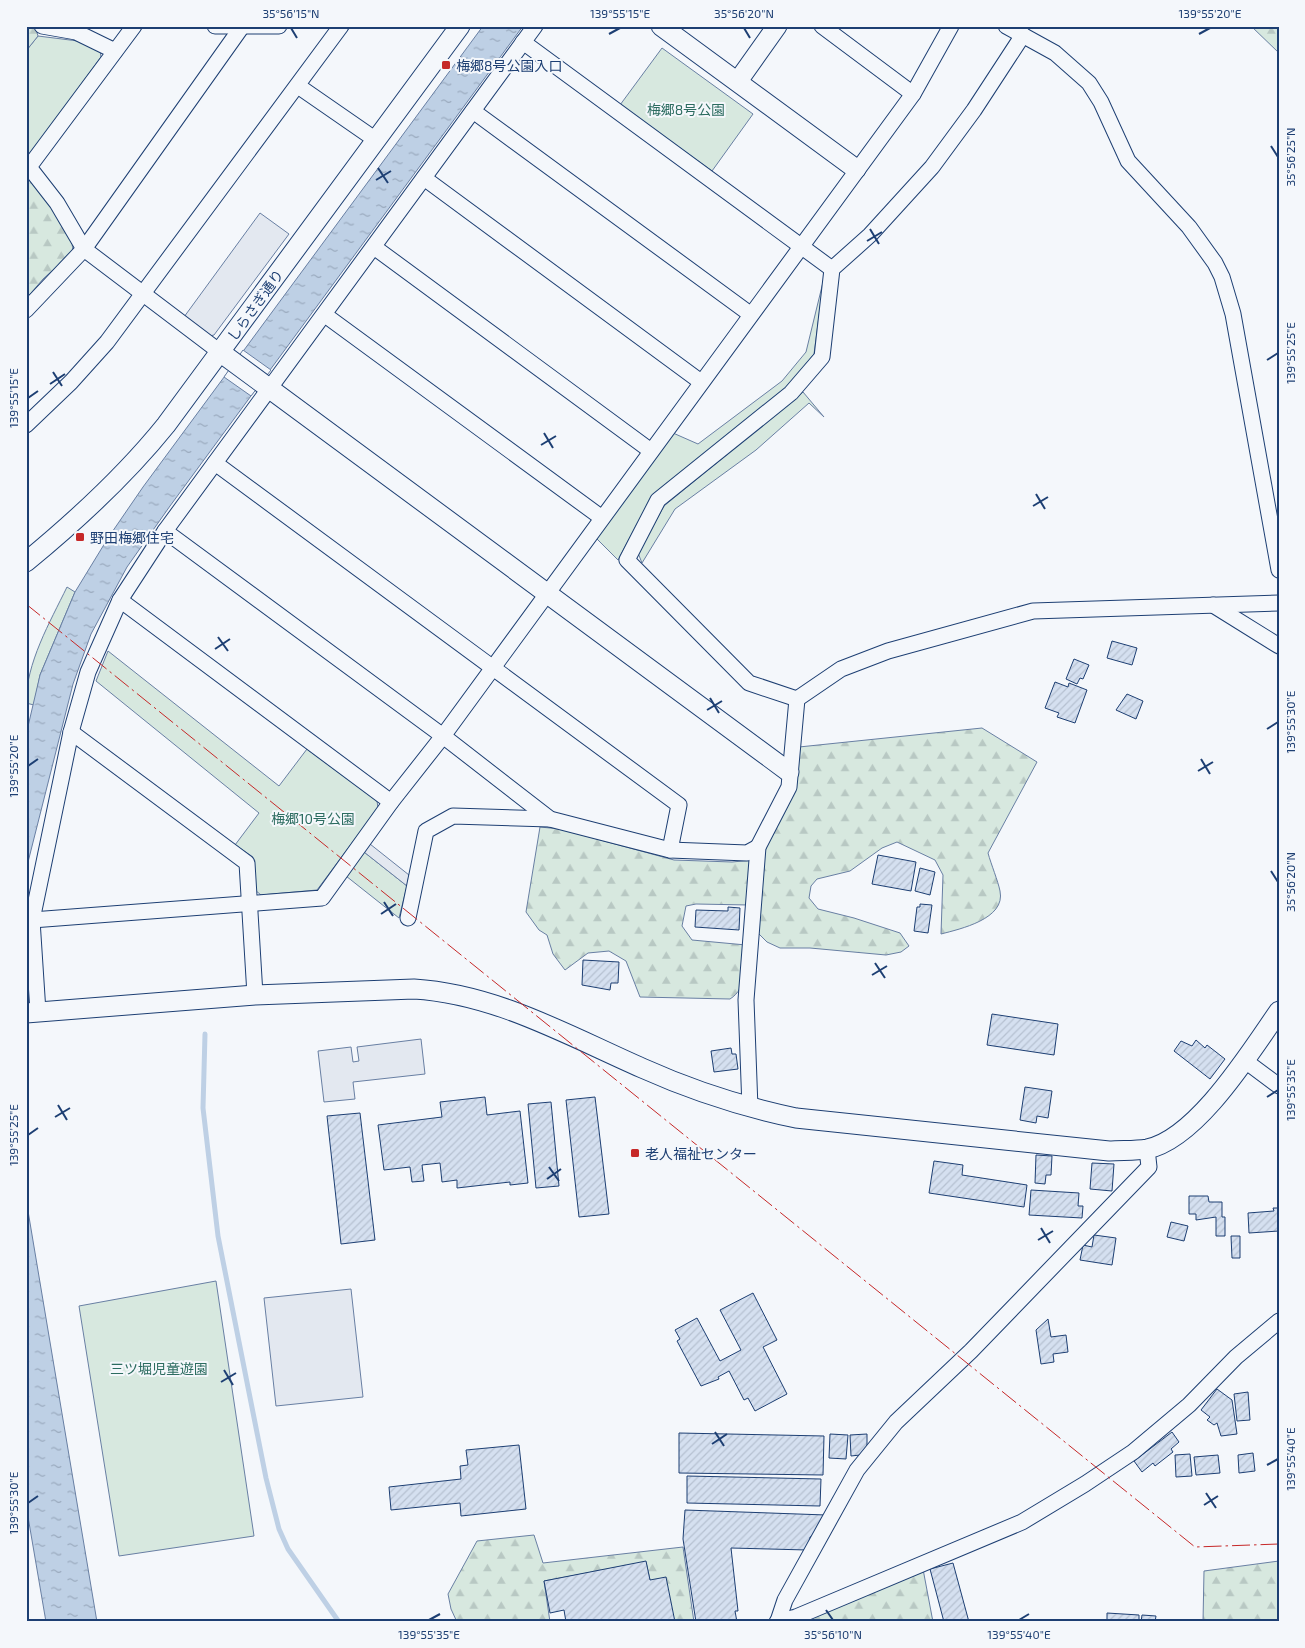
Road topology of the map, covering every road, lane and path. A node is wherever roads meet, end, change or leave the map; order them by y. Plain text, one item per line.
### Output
1 (42, 26) edge
2 (134, 26) edge
3 (215, 26) edge
4 (279, 26) edge
5 (341, 26) edge
6 (460, 26) edge
7 (535, 26) edge
8 (661, 26) edge
9 (776, 26) edge
10 (822, 26) edge
11 (951, 26) edge
12 (1006, 26) edge
13 (241, 28) junction
14 (1023, 35) junction
15 (523, 42) junction
16 (115, 51) junction
17 (738, 81) junction
18 (298, 86) junction
19 (913, 94) junction
20 (473, 111) junction
21 (376, 140) junction
22 (856, 169) junction
23 (424, 178) junction
24 (802, 246) junction
25 (374, 247) junction
26 (84, 249) junction
27 (832, 270) junction
28 (142, 294) junction
29 (26, 310) edge
30 (750, 314) junction
31 (325, 315) junction
32 (227, 358) junction
33 (701, 382) junction
34 (265, 385) junction
35 (26, 425) edge
36 (651, 451) junction
37 (215, 463) junction
38 (602, 518) junction
39 (165, 531) junction
40 (26, 562) edge
41 (1279, 570) edge
42 (546, 594) junction
43 (120, 600) junction
44 (1279, 602) edge
45 (1213, 605) junction
46 (1279, 646) edge
47 (492, 667) junction
48 (797, 699) junction
49 (71, 732) junction
50 (443, 736) junction
51 (789, 772) junction
52 (391, 802) junction
53 (550, 818) junction
54 (758, 847) junction
55 (670, 850) junction
56 (249, 903) junction
57 (408, 918) dead end
58 (32, 920) junction
59 (255, 995) junction
60 (1279, 1011) edge
61 (32, 1012) edge
62 (1244, 1060) junction
63 (1279, 1086) edge
64 (750, 1108) junction
65 (1147, 1149) junction
66 (1279, 1322) edge
67 (778, 1622) edge

1 - 16 street
2 - 16 street
3 - 13 street
4 - 13 street
5 - 18 street
6 - 21 street, しらさぎ通り
7 - 15 street
8 - 17 street
9 - 17 street
10 - 19 street
11 - 19 street
12 - 14 street
13 - 26 street
14 - 27 street
14 - 41 street
15 - 20 street
15 - 24 street
16 - 26 street
17 - 22 street
18 - 21 street
18 - 28 street
19 - 22 street
20 - 23 street
20 - 30 street
21 - 32 street, しらさぎ通り
22 - 24 street
23 - 25 street
23 - 33 street
24 - 27 street
24 - 30 street
25 - 31 street
25 - 36 street
26 - 28 street
26 - 29 street
27 - 48 street
28 - 32 street
28 - 35 street
30 - 33 street
31 - 34 street
31 - 38 street
32 - 34 street
32 - 40 street, しらさぎ通り
33 - 36 street
34 - 37 street
34 - 42 street
36 - 38 street
37 - 39 street
37 - 47 street
38 - 42 street
39 - 43 street
39 - 50 street
42 - 47 street
42 - 51 street
43 - 49 street
43 - 52 street
44 - 45 street
45 - 46 street
45 - 48 street
47 - 50 street
47 - 55 street
48 - 51 street
49 - 56 street
49 - 58 street
50 - 52 street
50 - 53 street
51 - 54 street
52 - 56 street
53 - 55 street
53 - 57 street
54 - 55 street
54 - 64 street
56 - 58 street
56 - 59 street
58 - 61 street
59 - 61 street
59 - 64 street
60 - 62 street
62 - 63 street
62 - 65 street
64 - 65 street
65 - 67 street
66 - 67 street

